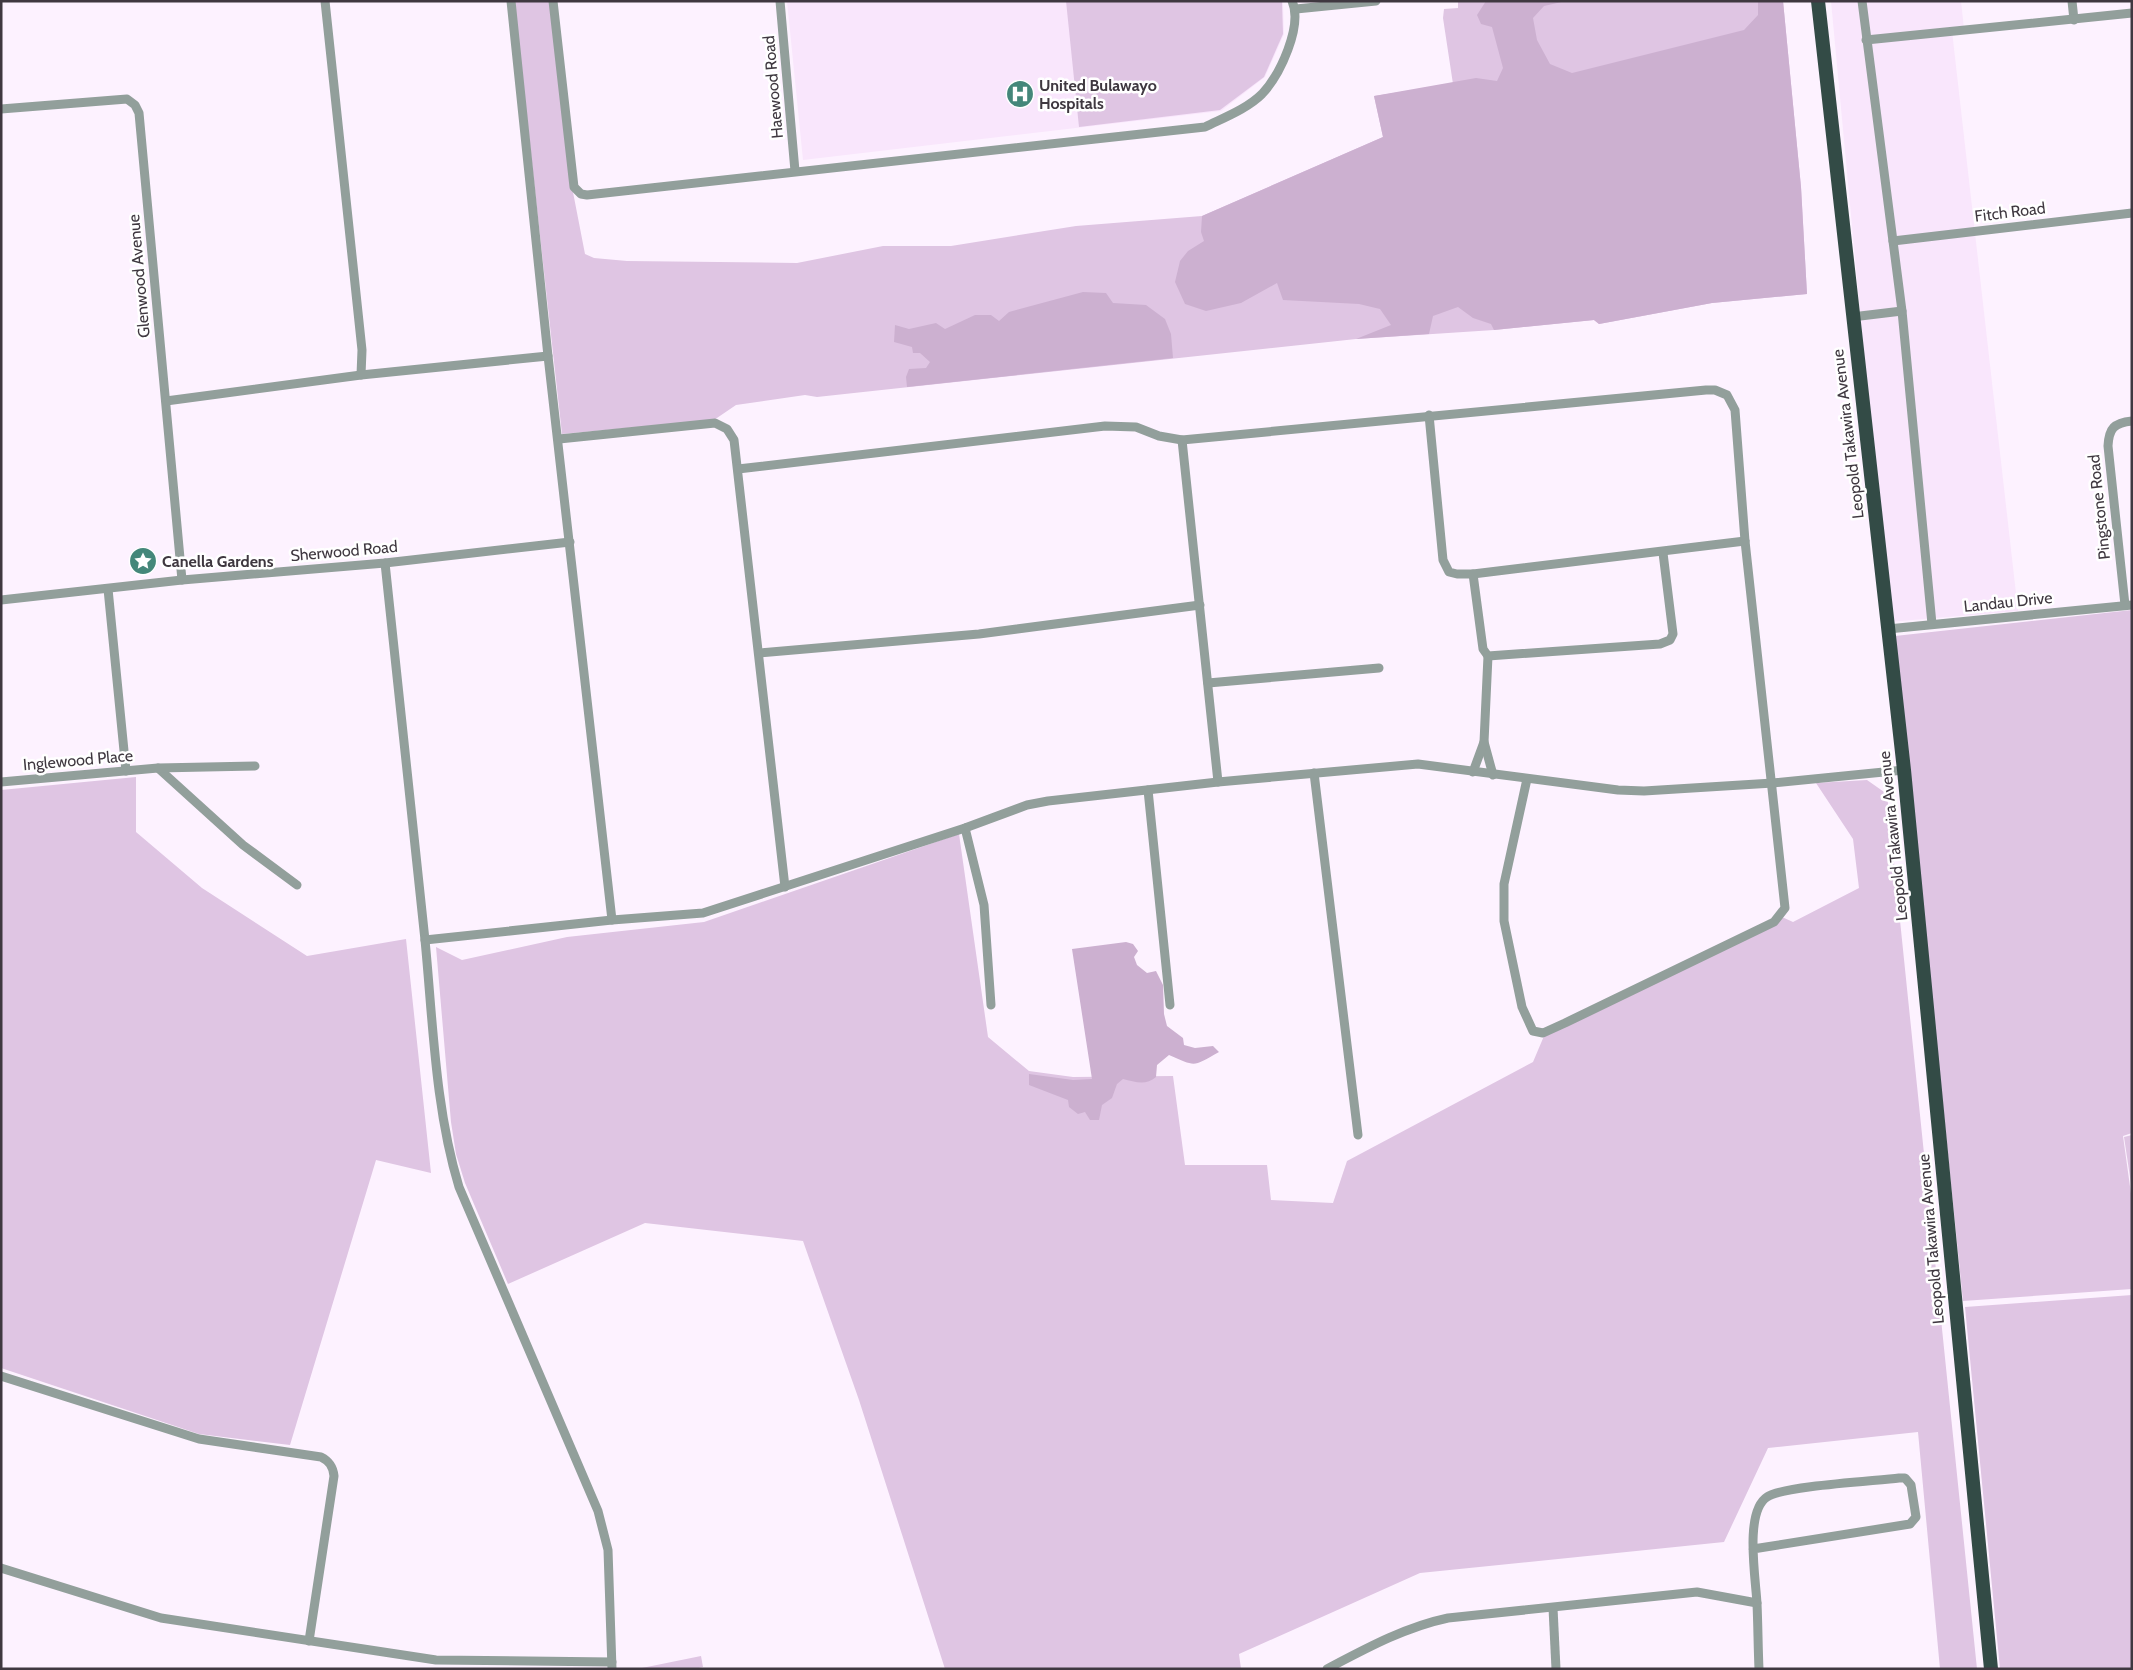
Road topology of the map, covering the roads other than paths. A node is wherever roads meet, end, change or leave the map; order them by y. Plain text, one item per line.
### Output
1 (325, 1) edge
2 (512, 1) edge
3 (553, 1) edge
4 (780, 1) edge
5 (1376, 1) edge
6 (1818, 1) edge
7 (1862, 1) edge
8 (2072, 1) edge
9 (1294, 5) edge
10 (2132, 13) edge
11 (2074, 20) junction
12 (1866, 40) junction
13 (1, 109) edge
14 (795, 171) junction
15 (2132, 214) edge
16 (1893, 241) junction
17 (1902, 311) junction
18 (1852, 316) junction
19 (548, 356) junction
20 (361, 375) junction
21 (166, 401) junction
22 (1429, 415) junction
23 (2132, 421) edge
24 (559, 439) junction
25 (1182, 440) junction
26 (738, 469) junction
27 (1745, 541) junction
28 (570, 542) junction
29 (1663, 553) junction
30 (385, 563) junction
31 (1473, 574) junction
32 (182, 580) junction
33 (108, 589) junction
34 (1, 600) edge
35 (2129, 605) edge
36 (1200, 606) junction
37 (1932, 624) junction
38 (1888, 630) junction
39 (759, 653) junction
40 (1488, 656) junction
41 (1379, 668) dead end
42 (1208, 683) junction
43 (1484, 742) junction
44 (256, 766) dead end
45 (158, 768) junction
46 (126, 770) junction
47 (1904, 770) junction
48 (1473, 772) junction
49 (1314, 773) junction
50 (1493, 774) junction
51 (1527, 779) junction
52 (1, 782) edge
53 (1218, 782) junction
54 (1773, 783) junction
55 (1148, 790) junction
56 (965, 828) junction
57 (297, 885) dead end
58 (785, 887) junction
59 (612, 920) junction
60 (425, 940) junction
61 (991, 1005) dead end
62 (1170, 1005) dead end
63 (1358, 1135) dead end
64 (1, 1376) edge
65 (1753, 1549) junction
66 (1, 1568) edge
67 (1757, 1603) junction
68 (1553, 1608) junction
69 (309, 1641) junction
70 (435, 1664) edge
71 (612, 1666) edge
72 (1326, 1669) edge
73 (1556, 1669) edge
74 (1759, 1669) edge
75 (1991, 1669) edge

1 - 20 street
2 - 19 street
3 - 14 street
4 - 14 street, Haewood Road
5 - 9 street
6 - 18 highway, Leopold Takawira Avenue
7 - 12 street
8 - 11 street
9 - 14 street
10 - 11 street
11 - 12 street
12 - 16 street
13 - 21 street, Glenwood Avenue
15 - 16 street, Fitch Road
16 - 17 street
17 - 18 street
17 - 37 street
18 - 38 highway, Leopold Takawira Avenue
19 - 20 street
19 - 24 street
20 - 21 street
21 - 32 street, Glenwood Avenue
22 - 25 street
22 - 27 street
22 - 31 street
23 - 35 street, Pingstone Road
24 - 26 street
24 - 28 street
25 - 26 street
25 - 36 street
26 - 39 street
27 - 29 street
27 - 54 street
28 - 30 street, Sherwood Road
28 - 59 street
29 - 31 street
29 - 40 street
30 - 32 street, Sherwood Road
30 - 60 street
31 - 40 street
32 - 33 street, Sherwood Road
33 - 34 street, Sherwood Road
33 - 46 street
35 - 37 street, Landau Drive
36 - 39 street
36 - 42 street
37 - 38 street, Landau Drive
38 - 47 highway, Leopold Takawira Avenue
39 - 58 street
40 - 43 street
41 - 42 street
42 - 53 street
43 - 48 street
43 - 50 street
44 - 45 street, Inglewood Place
45 - 46 street, Inglewood Place
45 - 57 street
46 - 52 street, Inglewood Place
47 - 54 street
47 - 75 highway, Leopold Takawira Avenue
48 - 49 street
48 - 50 street
49 - 53 street
49 - 63 street
50 - 51 street
51 - 54 street
51 - 54 street
53 - 55 street
55 - 56 street
55 - 62 street
56 - 58 street
56 - 61 street
58 - 59 street
59 - 60 street
60 - 71 street
64 - 69 street
65 - 65 street
65 - 67 street
66 - 69 street
67 - 68 street
67 - 74 street
68 - 72 street
68 - 73 street
69 - 70 street
70 - 71 street

